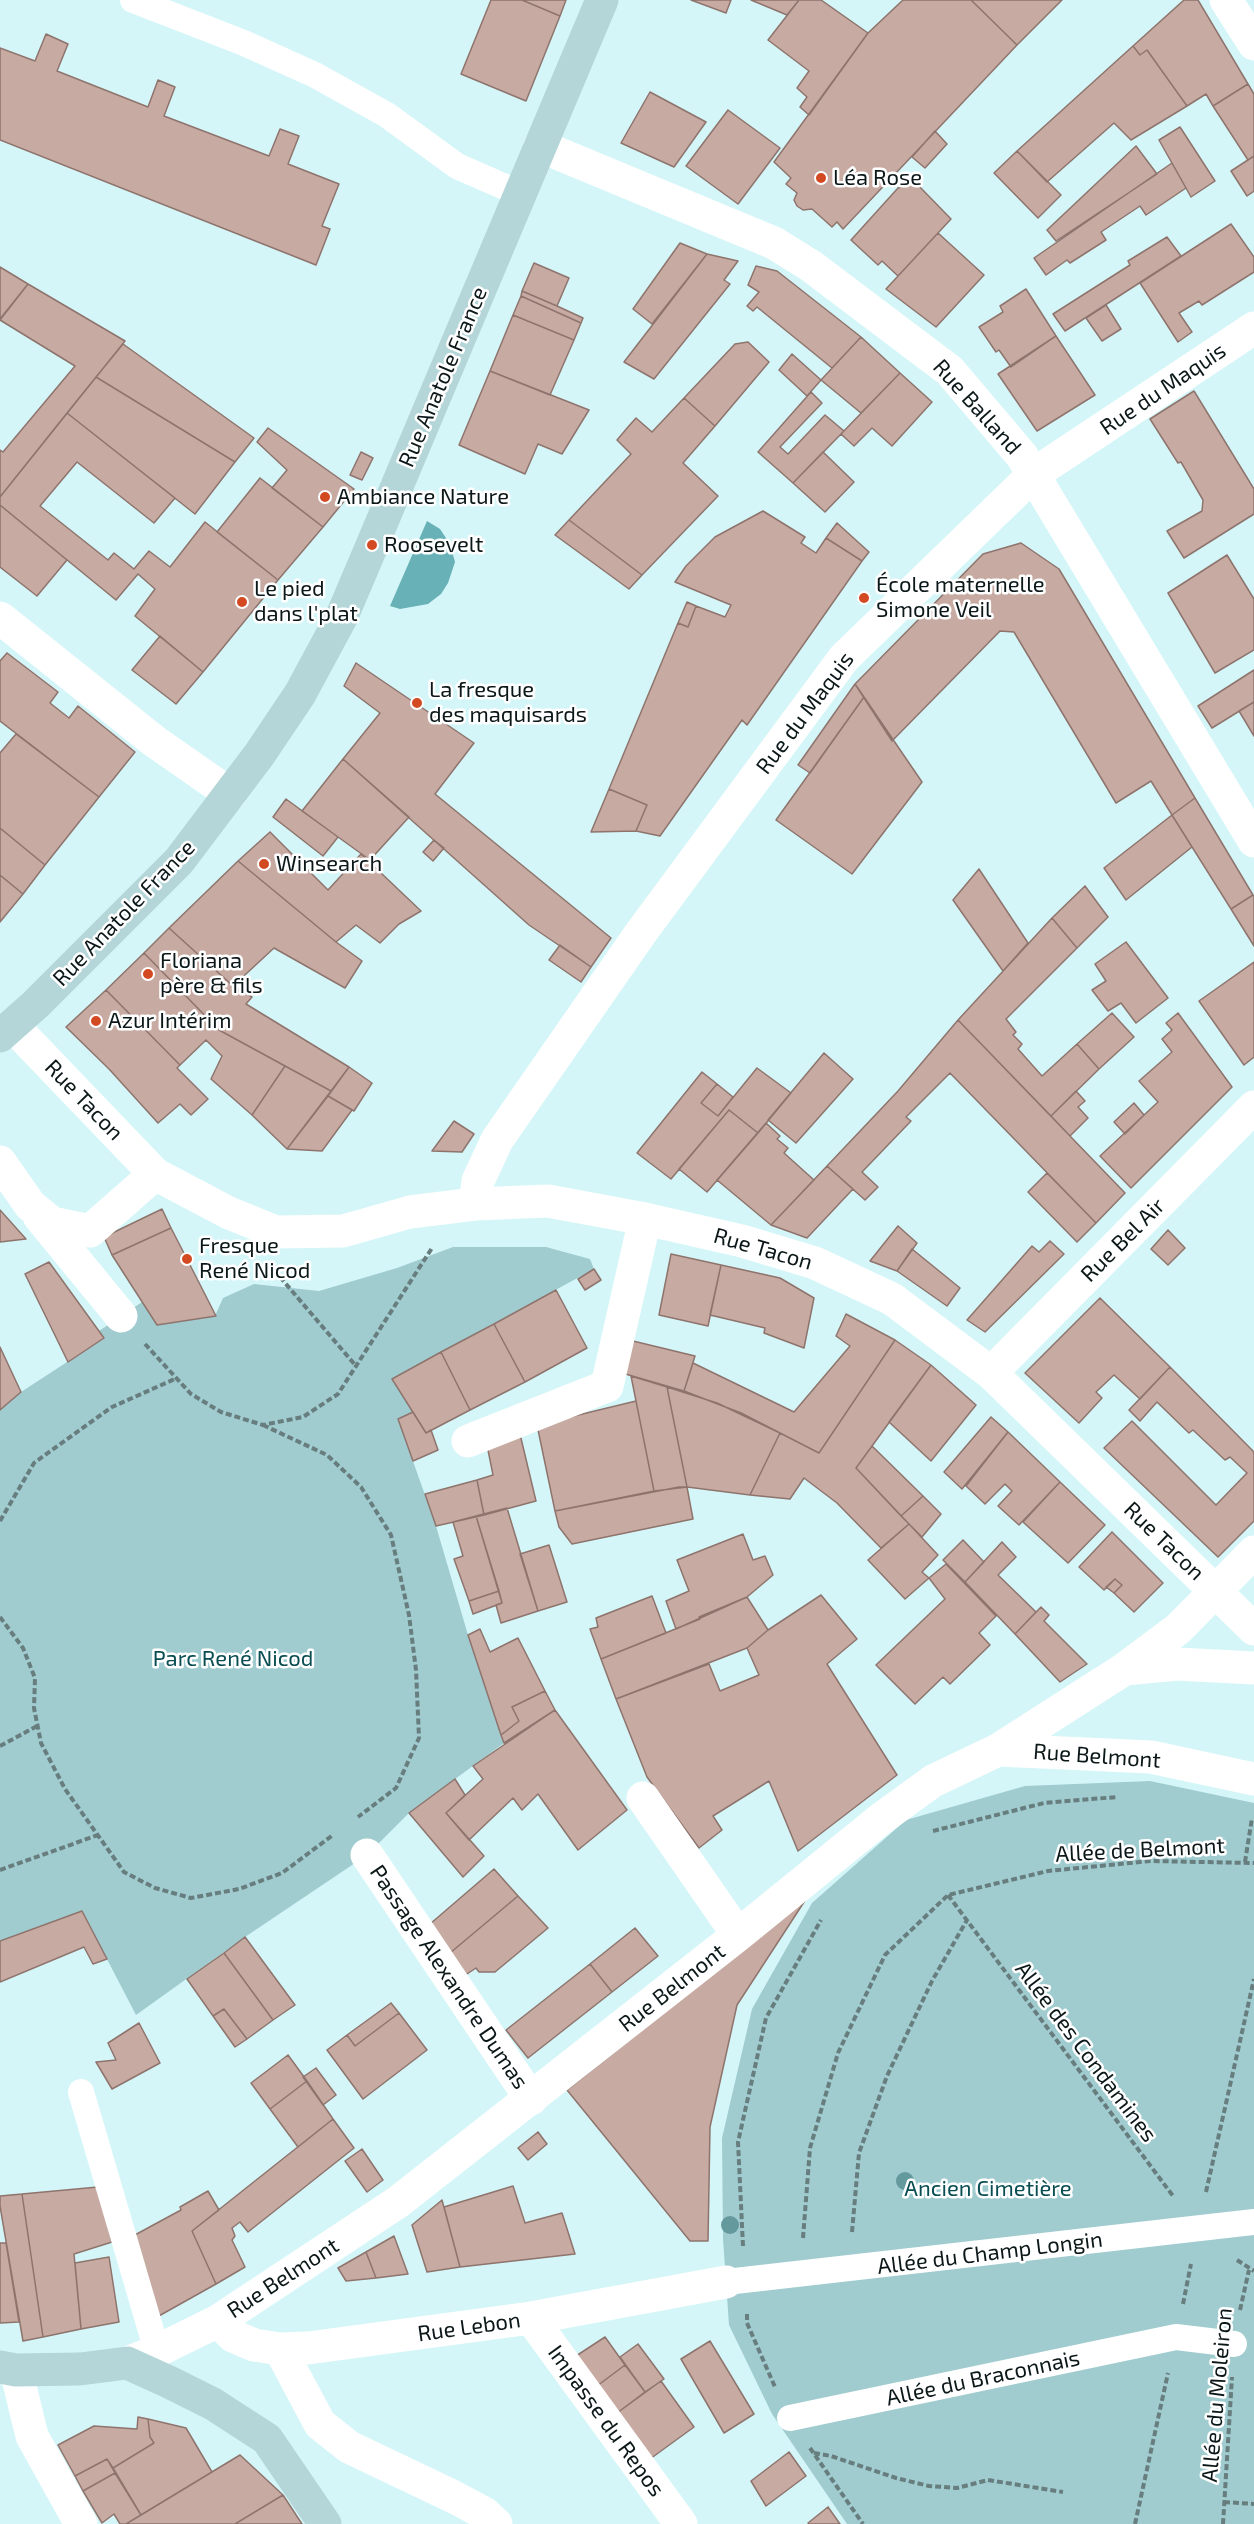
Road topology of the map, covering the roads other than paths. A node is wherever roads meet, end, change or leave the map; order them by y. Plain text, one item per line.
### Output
1 (133, 0) edge
2 (602, 0) edge
3 (1226, 0) edge
4 (1254, 44) edge
5 (540, 146) junction
6 (521, 194) junction
7 (1254, 328) edge
8 (1034, 474) junction
9 (0, 618) edge
10 (230, 794) junction
11 (1254, 841) edge
12 (7, 1031) edge
13 (1254, 1107) edge
14 (0, 1162) edge
15 (155, 1174) junction
16 (30, 1205) junction
17 (467, 1205) junction
18 (645, 1219) junction
19 (121, 1316) road end
20 (991, 1373) junction
21 (468, 1441) dead end
22 (1254, 1552) edge
23 (1216, 1592) junction
24 (1254, 1629) edge
25 (1254, 1668) edge
26 (1123, 1670) junction
27 (998, 1750) junction
28 (1253, 1795) edge
29 (643, 1798) dead end
30 (367, 1856) road end
31 (738, 1935) junction
32 (81, 2092) dead end
33 (531, 2099) junction
34 (1254, 2222) edge
35 (736, 2282) joint
36 (531, 2318) junction
37 (218, 2321) junction
38 (1234, 2344) road end
39 (280, 2349) junction
40 (157, 2351) junction
41 (127, 2363) junction
42 (8, 2369) edge
43 (790, 2418) dead end
44 (81, 2524) edge
45 (325, 2524) edge
46 (496, 2524) edge
47 (681, 2524) edge

1 - 6 lane
2 - 5 main road, Rue Anatole France
3 - 4 street
5 - 6 main road, Rue Anatole France
5 - 8 street, Rue Balland
6 - 10 main road, Rue Anatole France
7 - 8 street, Rue du Maquis
8 - 11 street, Rue Balland
8 - 17 street, Rue du Maquis
9 - 10 street
10 - 12 main road, Rue Anatole France
12 - 15 street, Rue Tacon
13 - 20 street, Rue Bel Air
14 - 16 street
15 - 16 street
15 - 17 street, Rue Tacon
16 - 19 street
17 - 18 street, Rue Tacon
18 - 20 street, Rue Tacon
18 - 21 street
20 - 23 street, Rue Tacon
22 - 23 street
23 - 24 street, Rue Tacon
23 - 26 street
25 - 26 street
26 - 27 street
27 - 28 street, Rue Belmont
27 - 31 street, Rue Belmont
29 - 31 street
30 - 33 street, Passage Alexandre Dumas
31 - 33 street, Rue Belmont
32 - 40 lane
33 - 37 street, Rue Belmont
34 - 35 lane, Allée du Champ Longin
35 - 36 street, Rue Lebon
36 - 39 street, Rue Lebon
36 - 47 street, Impasse du Repos
37 - 39 street, Rue Lebon
37 - 40 street, Rue Belmont
38 - 43 lane, Allée du Braconnais
39 - 46 street
40 - 41 street, Rue Belmont
41 - 42 main road
41 - 45 main road
42 - 44 street

